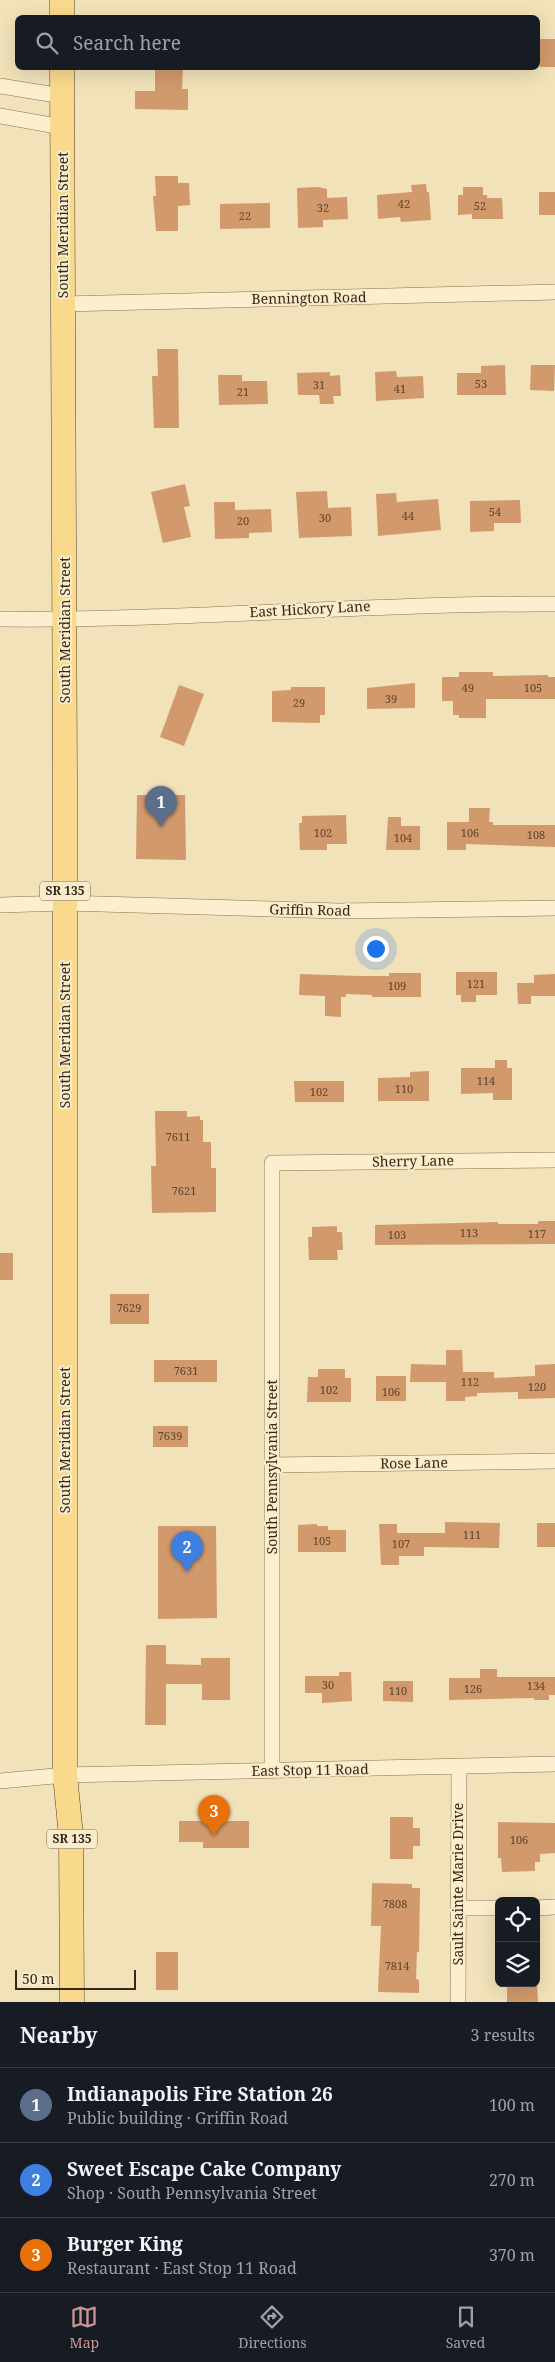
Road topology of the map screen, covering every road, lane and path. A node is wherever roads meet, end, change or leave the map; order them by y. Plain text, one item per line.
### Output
1 (62, 0) edge
2 (62, 15) edge
3 (62, 70) edge
4 (0, 86) edge
5 (62, 96) junction
6 (0, 116) edge
7 (62, 127) junction
8 (555, 292) edge
9 (63, 304) junction
10 (555, 604) edge
11 (0, 619) edge
12 (65, 620) junction
13 (65, 904) junction
14 (0, 905) edge
15 (555, 908) edge
16 (555, 1160) edge
17 (272, 1163) joint
18 (555, 1461) edge
19 (272, 1465) junction
20 (555, 1764) edge
21 (459, 1766) junction
22 (272, 1771) junction
23 (66, 1775) junction
24 (0, 1781) edge
25 (555, 1907) edge
26 (459, 1908) junction
27 (495, 1908) edge
28 (540, 1908) edge
29 (72, 2002) edge
30 (458, 2002) edge

1 - 2 main road
3 - 5 main road, South Meridian Street / SR 135
4 - 5 street
5 - 7 main road, South Meridian Street / SR 135
6 - 7 street
7 - 9 main road, South Meridian Street / SR 135
8 - 9 street, Bennington Road
9 - 12 main road, South Meridian Street / SR 135
10 - 12 street, East Hickory Lane
11 - 12 street, East Hickory Lane
12 - 13 main road, South Meridian Street / SR 135
13 - 14 street, Griffin Road
13 - 15 street, Griffin Road
13 - 23 main road, South Meridian Street / SR 135
16 - 17 street, Sherry Lane
17 - 19 street, South Pennsylvania Street
18 - 19 street, Rose Lane
19 - 22 street, South Pennsylvania Street
20 - 21 street, East Stop 11 Road
21 - 22 street, East Stop 11 Road
21 - 26 street, Sault Sainte Marie Drive
22 - 23 street, East Stop 11 Road
23 - 24 street, East Stop 11 Road
23 - 29 main road, South Meridian Street / SR 135
25 - 28 street
26 - 27 street
26 - 30 street, Sault Sainte Marie Drive

